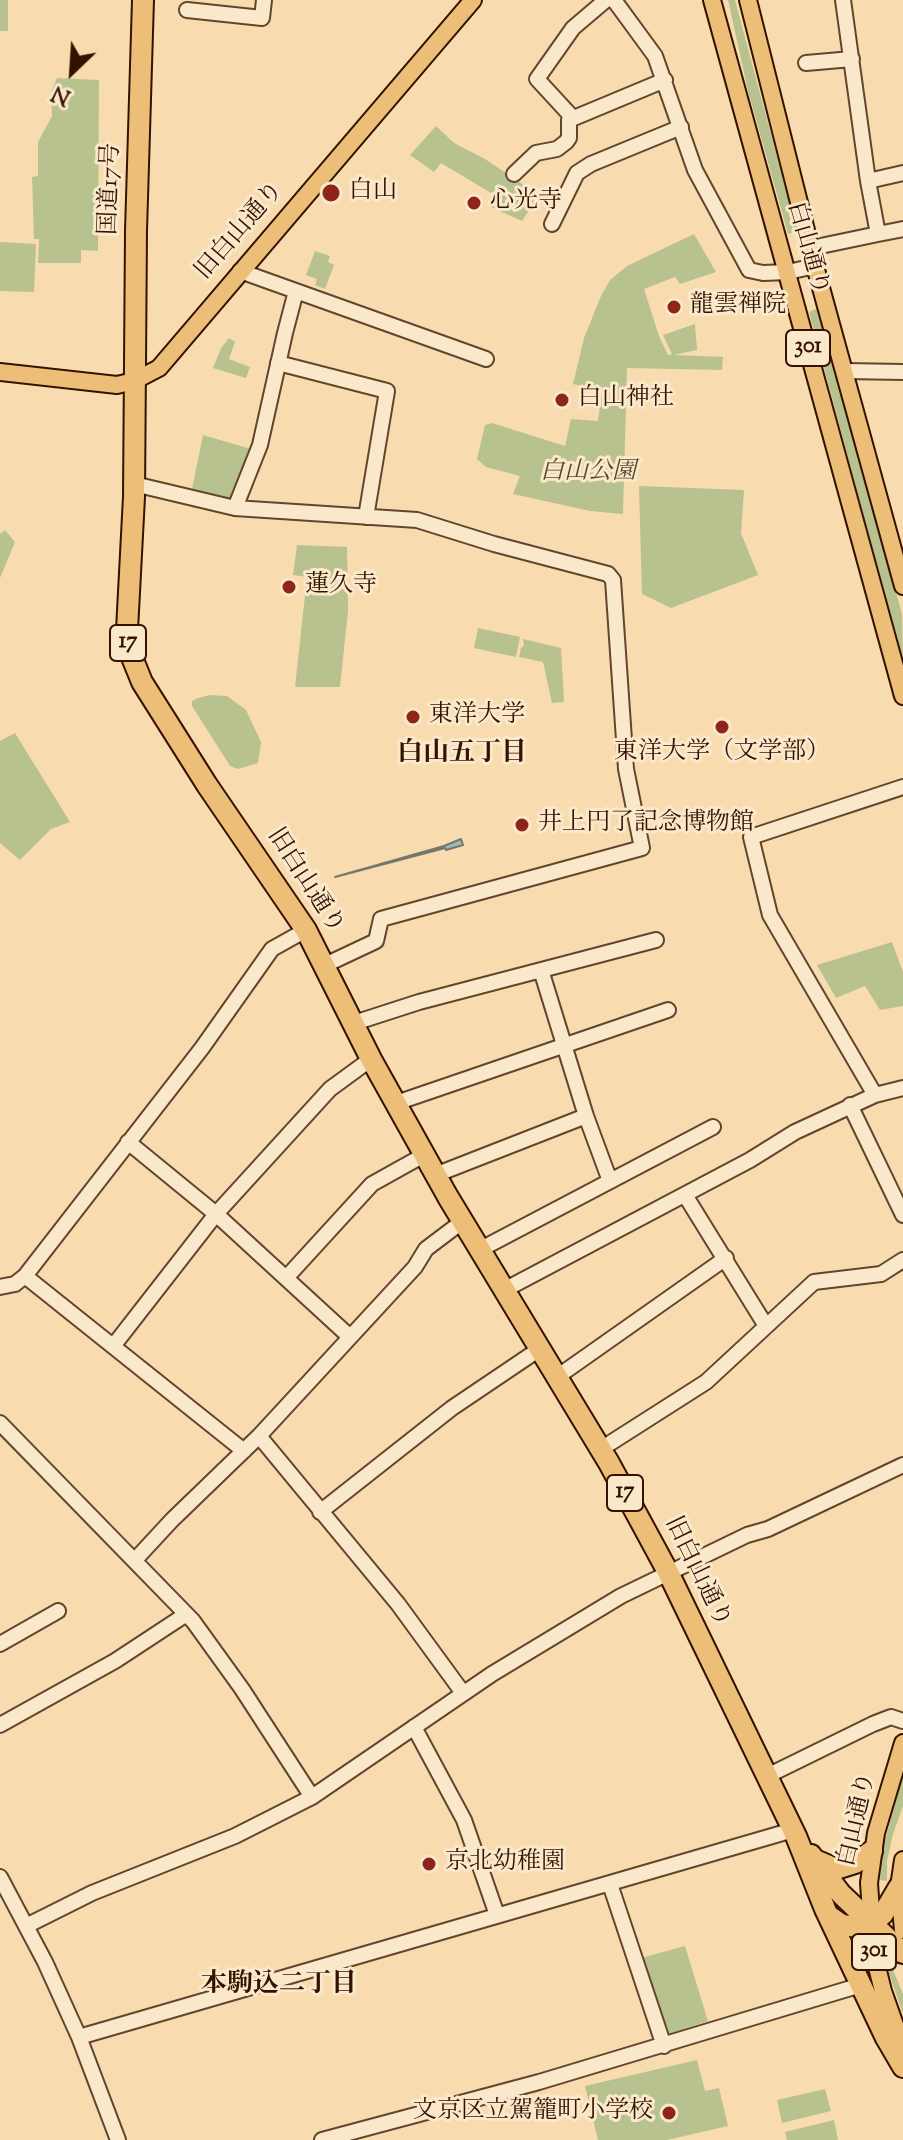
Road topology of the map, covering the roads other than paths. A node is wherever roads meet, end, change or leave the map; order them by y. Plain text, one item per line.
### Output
1 (143, 0) edge
2 (264, 0) edge
3 (473, 0) edge
4 (606, 0) edge
5 (614, 0) edge
6 (712, 0) edge
7 (748, 0) edge
8 (843, 0) edge
9 (187, 10) dead end
10 (852, 59) junction
11 (806, 63) dead end
12 (665, 80) junction
13 (573, 118) junction
14 (681, 127) junction
15 (903, 173) edge
16 (514, 174) dead end
17 (868, 181) junction
18 (552, 224) dead end
19 (903, 229) edge
20 (878, 234) junction
21 (811, 248) junction
22 (815, 266) junction
23 (240, 271) junction
24 (788, 272) junction
25 (296, 291) junction
26 (486, 359) dead end
27 (278, 363) junction
28 (845, 371) junction
29 (0, 372) edge
30 (903, 372) edge
31 (134, 381) junction
32 (134, 484) junction
33 (235, 508) junction
34 (366, 517) junction
35 (903, 586) edge
36 (903, 696) edge
37 (903, 787) edge
38 (306, 930) junction
39 (656, 940) dead end
40 (325, 965) junction
41 (541, 970) junction
42 (668, 1010) dead end
43 (354, 1023) junction
44 (564, 1044) junction
45 (371, 1059) junction
46 (903, 1088) edge
47 (875, 1095) junction
48 (396, 1103) junction
49 (850, 1105) junction
50 (586, 1116) junction
51 (713, 1127) dead end
52 (128, 1142) junction
53 (424, 1155) junction
54 (435, 1175) junction
55 (610, 1181) junction
56 (685, 1195) junction
57 (216, 1214) junction
58 (903, 1215) edge
59 (463, 1221) junction
60 (481, 1249) junction
61 (726, 1258) junction
62 (903, 1260) edge
63 (25, 1276) junction
64 (286, 1278) junction
65 (0, 1287) edge
66 (506, 1289) junction
67 (766, 1326) junction
68 (350, 1337) junction
69 (114, 1345) junction
70 (541, 1348) junction
71 (557, 1377) junction
72 (0, 1423) edge
73 (259, 1436) junction
74 (601, 1449) junction
75 (244, 1451) junction
76 (903, 1465) edge
77 (320, 1512) junction
78 (135, 1560) junction
79 (668, 1572) junction
80 (58, 1611) dead end
81 (185, 1615) junction
82 (0, 1644) edge
83 (463, 1693) junction
84 (903, 1721) edge
85 (0, 1725) edge
86 (414, 1727) junction
87 (903, 1743) edge
88 (767, 1776) junction
89 (312, 1797) junction
90 (794, 1833) junction
91 (872, 1851) junction
92 (815, 1860) junction
93 (903, 1860) edge
94 (0, 1877) edge
95 (610, 1884) junction
96 (899, 1887) junction
97 (497, 1915) junction
98 (829, 1916) junction
99 (871, 1924) junction
100 (26, 1926) junction
101 (903, 1930) edge
102 (903, 1953) edge
103 (861, 1985) junction
104 (79, 2037) junction
105 (664, 2046) junction
106 (903, 2048) edge
107 (903, 2067) edge
108 (118, 2140) edge
109 (322, 2140) edge

1 - 31 highway, 国道17号 / 17
2 - 9 street
3 - 23 main road, 旧白山通り
4 - 13 street
5 - 12 street
6 - 24 main road, 白山通り / 301
7 - 21 main road, 白山通り / 301
8 - 10 street
10 - 11 street
10 - 17 street
12 - 13 street
12 - 14 street
13 - 16 street
14 - 18 street
14 - 24 street
15 - 17 street
17 - 20 street
19 - 20 street
20 - 21 street
21 - 22 main road, 白山通り / 301
22 - 24 street
22 - 28 main road, 白山通り / 301
23 - 25 street
23 - 31 main road, 旧白山通り
24 - 36 main road, 白山通り / 301
25 - 26 street
25 - 27 street
27 - 33 street
27 - 34 street
28 - 30 street
28 - 35 main road, 白山通り / 301
29 - 31 main road
31 - 32 highway, 旧白山通り / 17
32 - 33 street
32 - 38 highway, 旧白山通り / 17
33 - 34 street
34 - 40 street
37 - 47 street
38 - 40 highway, 旧白山通り / 17
38 - 52 street
39 - 41 street
40 - 43 highway, 旧白山通り / 17
41 - 43 street
41 - 44 street
42 - 44 street
43 - 45 highway, 旧白山通り / 17
44 - 48 street
44 - 50 street
45 - 48 highway, 旧白山通り / 17
45 - 57 street
46 - 47 street
47 - 49 street
48 - 53 highway, 旧白山通り / 17
49 - 56 street
49 - 58 street
50 - 54 street
50 - 55 street
51 - 55 street
52 - 57 street
52 - 63 street
53 - 54 highway, 旧白山通り / 17
53 - 64 street
54 - 59 highway, 旧白山通り / 17
55 - 60 street
56 - 61 street
56 - 66 street
57 - 64 street
57 - 69 street
59 - 60 highway, 旧白山通り / 17
59 - 68 street
60 - 66 highway, 旧白山通り / 17
61 - 67 street
61 - 71 street
62 - 67 street
63 - 65 street
63 - 69 street
64 - 68 street
66 - 70 highway, 旧白山通り / 17
67 - 74 street
68 - 73 street
69 - 75 street
70 - 71 highway, 旧白山通り / 17
70 - 77 street
71 - 74 highway, 旧白山通り / 17
72 - 78 street
73 - 75 street
73 - 77 street
74 - 79 highway, 旧白山通り / 17
75 - 78 street
76 - 79 street
77 - 83 street
78 - 81 street
79 - 83 street
79 - 88 highway, 旧白山通り / 17
80 - 82 street
81 - 85 street
81 - 89 street
83 - 86 street
84 - 88 street
86 - 89 street
86 - 97 street
87 - 91 main road, 白山通り / 301
88 - 90 highway, 旧白山通り / 17
89 - 100 street
90 - 92 highway, 17
90 - 95 street
90 - 98 highway, 17
91 - 92 highway
91 - 99 main road, 白山通り / 301
92 - 99 highway, 17
93 - 96 main road, 301
94 - 100 street
95 - 97 street
95 - 105 street
96 - 99 highway
96 - 101 main road, 301
97 - 104 street
98 - 99 highway
98 - 103 highway, 17
99 - 102 highway, 17
99 - 106 main road, 白山通り / 301
100 - 104 street
103 - 105 street
103 - 107 highway, 17
104 - 108 street
105 - 109 street

